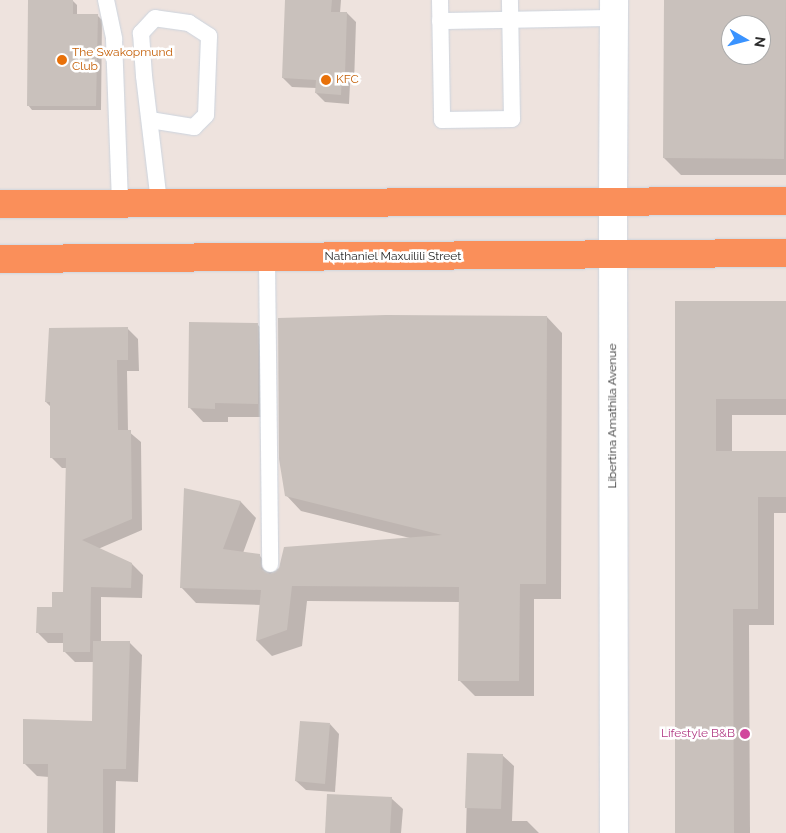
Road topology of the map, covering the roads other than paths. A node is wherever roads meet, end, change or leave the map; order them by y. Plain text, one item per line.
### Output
1 (106, 0) edge
2 (440, 0) edge
3 (510, 0) edge
4 (614, 9) edge
5 (511, 20) junction
6 (440, 21) junction
7 (150, 120) junction
8 (786, 201) edge
9 (120, 202) junction
10 (159, 202) junction
11 (613, 202) junction
12 (0, 204) edge
13 (786, 253) edge
14 (613, 256) junction
15 (267, 257) junction
16 (0, 259) edge
17 (270, 564) dead end
18 (614, 833) edge

1 - 9 lane
2 - 6 lane
3 - 5 lane
4 - 5 lane
4 - 11 street, Libertina Amathila Avenue
5 - 6 lane
5 - 6 lane
7 - 7 lane
7 - 10 lane
8 - 11 highway
9 - 10 highway
9 - 12 highway
10 - 11 highway
11 - 14 street, Libertina Amathila Avenue
13 - 14 highway, Nathaniel Maxuilili Street
14 - 15 highway, Nathaniel Maxuilili Street
14 - 18 street, Libertina Amathila Avenue
15 - 16 highway, Nathaniel Maxuilili Street
15 - 17 lane

